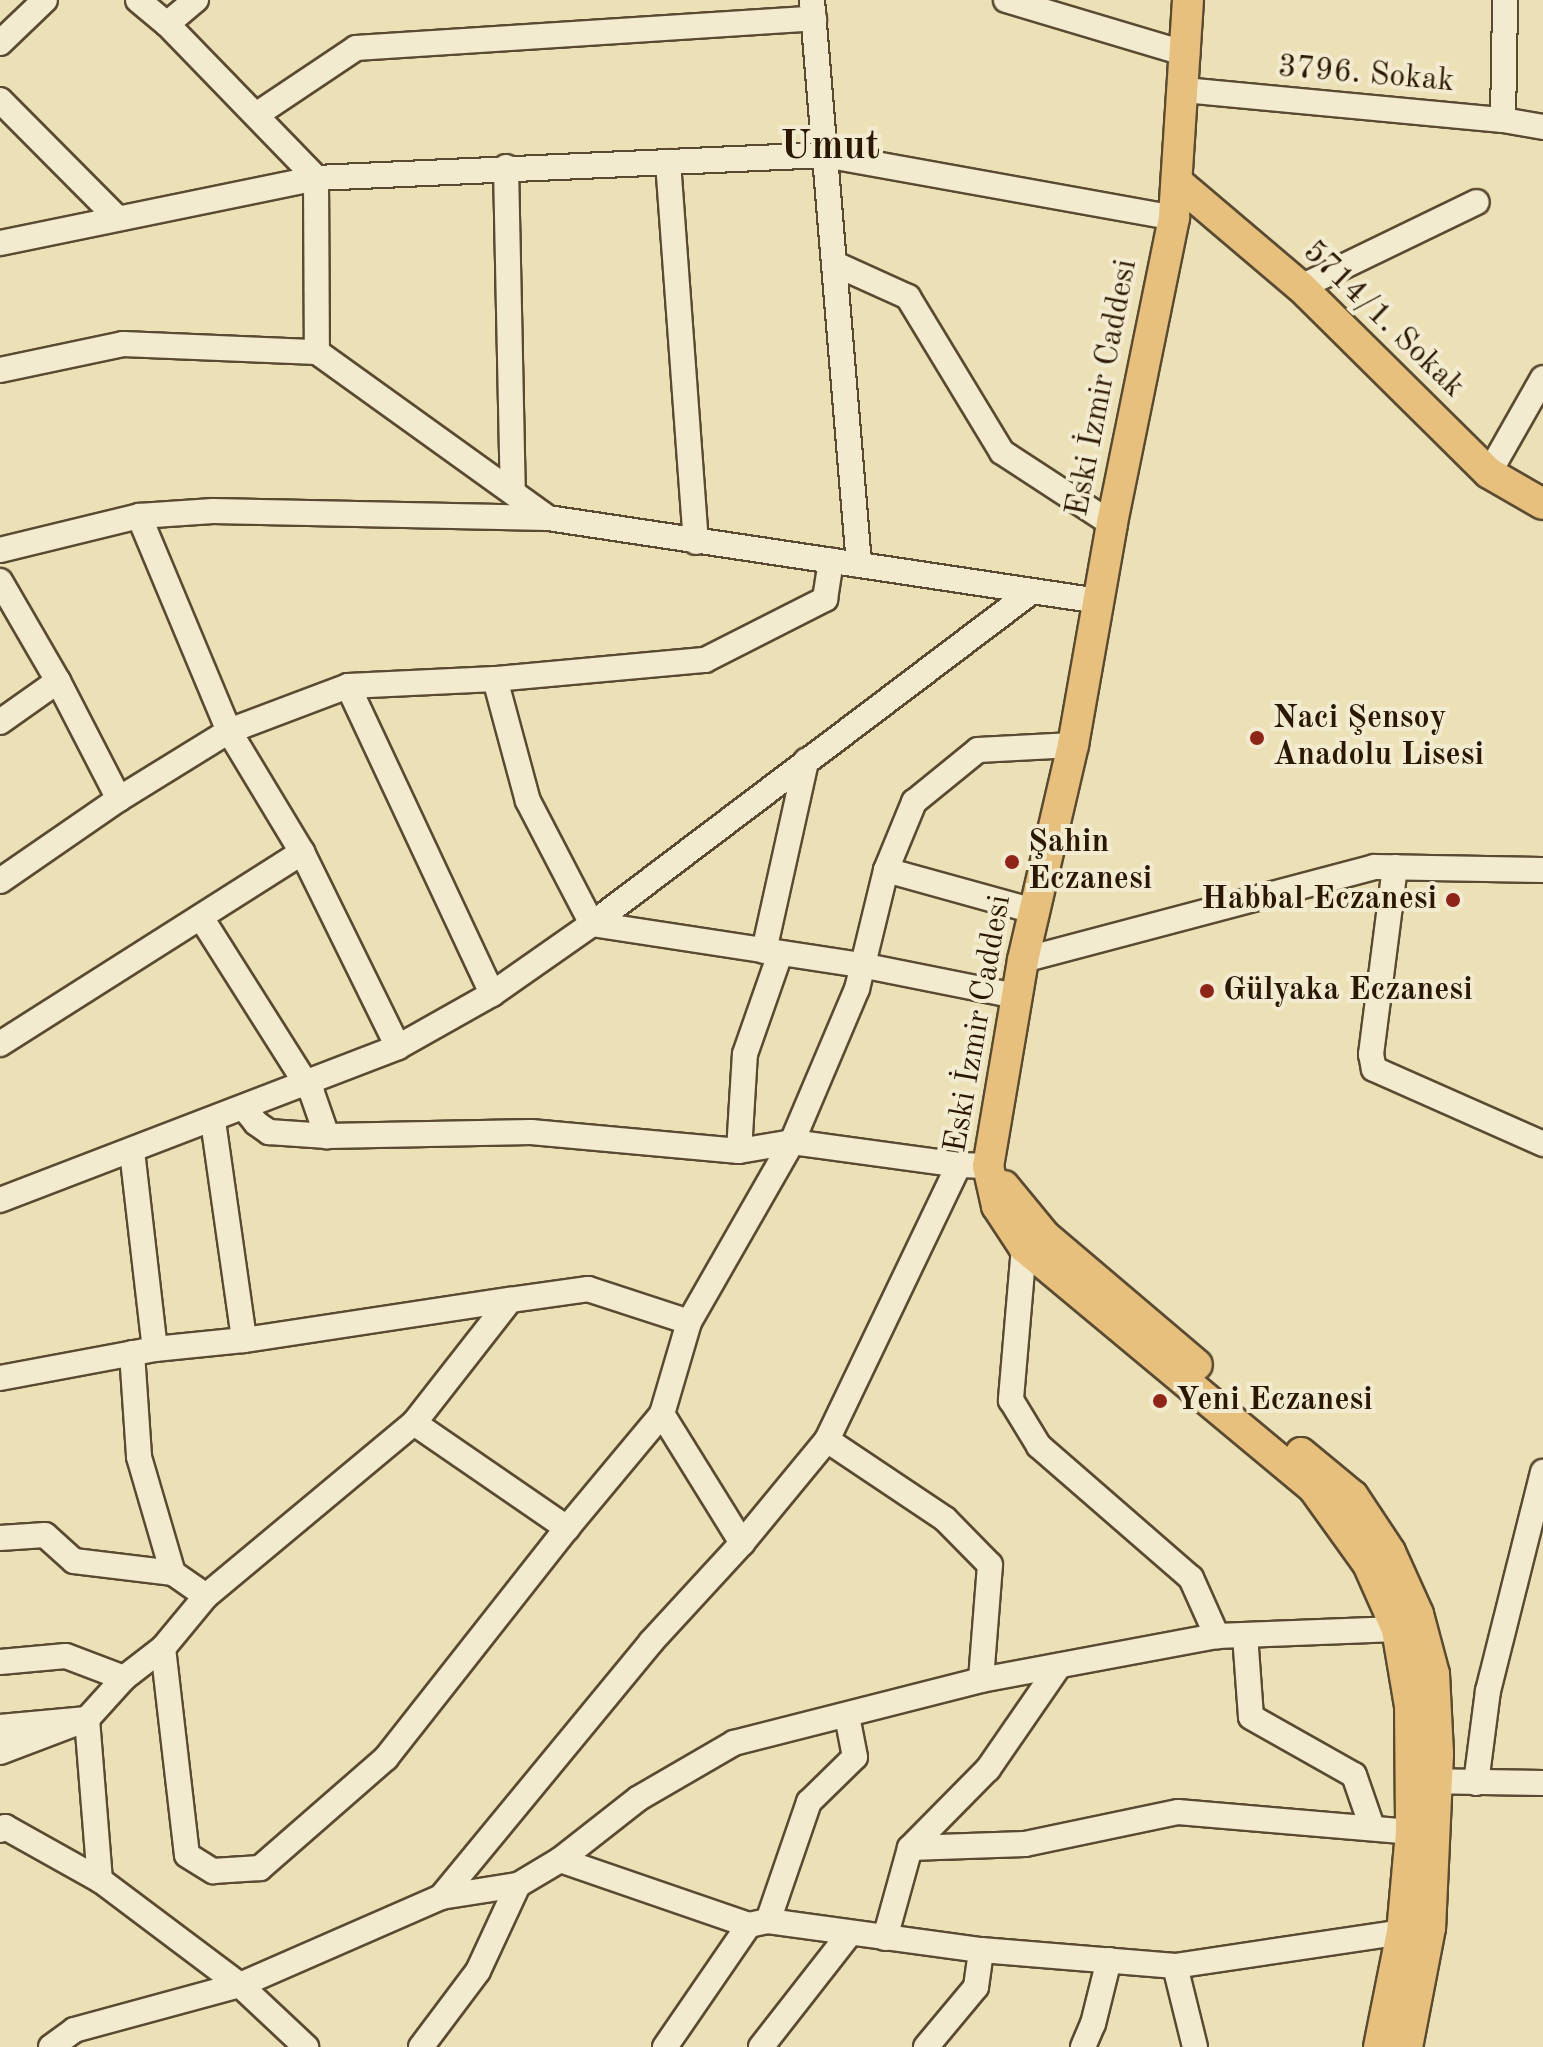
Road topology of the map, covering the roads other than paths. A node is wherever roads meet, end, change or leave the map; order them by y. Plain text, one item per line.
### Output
1 (45, 0) edge
2 (138, 0) edge
3 (196, 0) edge
4 (1006, 0) edge
5 (1188, 0) edge
6 (1505, 0) edge
7 (813, 9) edge
8 (167, 24) junction
9 (0, 43) edge
10 (1187, 54) junction
11 (1184, 90) junction
12 (0, 100) edge
13 (256, 115) junction
14 (1503, 120) junction
15 (1543, 127) edge
16 (825, 155) junction
17 (668, 162) junction
18 (506, 167) junction
19 (316, 178) junction
20 (1177, 182) junction
21 (1477, 202) dead end
22 (116, 217) junction
23 (1174, 218) junction
24 (0, 243) edge
25 (835, 264) junction
26 (1301, 287) junction
27 (317, 352) junction
28 (0, 370) edge
29 (1543, 378) edge
30 (1489, 473) junction
31 (513, 491) junction
32 (1543, 504) edge
33 (139, 516) junction
34 (548, 518) junction
35 (1112, 524) junction
36 (696, 542) junction
37 (0, 550) edge
38 (831, 560) junction
39 (859, 565) junction
40 (0, 581) edge
41 (1031, 592) junction
42 (1099, 601) junction
43 (495, 679) junction
44 (58, 681) junction
45 (348, 686) junction
46 (0, 722) edge
47 (229, 731) junction
48 (1073, 745) junction
49 (806, 761) junction
50 (119, 799) junction
51 (302, 852) junction
52 (1395, 867) junction
53 (886, 870) junction
54 (1543, 870) edge
55 (0, 881) edge
56 (1034, 911) junction
57 (202, 919) junction
58 (592, 924) junction
59 (772, 953) junction
60 (1023, 960) junction
61 (861, 965) junction
62 (492, 994) junction
63 (1016, 996) junction
64 (0, 1044) edge
65 (398, 1047) junction
66 (305, 1083) junction
67 (244, 1108) junction
68 (213, 1121) junction
69 (327, 1136) junction
70 (792, 1142) junction
71 (1543, 1144) edge
72 (132, 1151) junction
73 (739, 1151) junction
74 (974, 1165) junction
75 (0, 1200) edge
76 (1024, 1247) junction
77 (510, 1300) junction
78 (689, 1322) junction
79 (244, 1340) junction
80 (144, 1351) junction
81 (0, 1378) edge
82 (662, 1414) junction
83 (414, 1423) junction
84 (827, 1440) junction
85 (1543, 1472) edge
86 (567, 1528) junction
87 (0, 1538) edge
88 (742, 1543) junction
89 (173, 1573) junction
90 (206, 1596) junction
91 (1397, 1629) junction
92 (1245, 1635) junction
93 (1217, 1636) junction
94 (163, 1648) junction
95 (0, 1662) edge
96 (1059, 1666) junction
97 (124, 1678) junction
98 (981, 1680) junction
99 (847, 1716) junction
100 (87, 1719) junction
101 (0, 1727) edge
102 (0, 1752) edge
103 (1423, 1781) junction
104 (1476, 1783) junction
105 (1543, 1783) edge
106 (1372, 1827) junction
107 (0, 1830) edge
108 (1411, 1832) junction
109 (910, 1848) junction
110 (560, 1860) junction
111 (100, 1880) junction
112 (518, 1885) junction
113 (441, 1897) junction
114 (758, 1923) junction
115 (1416, 1930) junction
116 (850, 1933) junction
117 (885, 1938) junction
118 (981, 1950) junction
119 (1109, 1960) junction
120 (1175, 1966) junction
121 (240, 1985) junction
122 (51, 2047) edge
123 (306, 2047) edge
124 (421, 2047) edge
125 (665, 2047) edge
126 (761, 2047) edge
127 (926, 2047) edge
128 (1083, 2047) edge
129 (1195, 2047) edge
130 (1379, 2047) edge
131 (1407, 2047) edge

1 - 9 street
2 - 8 street
3 - 8 street
4 - 10 street
5 - 10 main road, Eski İzmir Caddesi
6 - 14 street
7 - 13 street
7 - 16 street
8 - 13 street
10 - 11 main road, Eski İzmir Caddesi
11 - 14 street, 3796. Sokak
11 - 20 main road, Eski İzmir Caddesi
12 - 22 street
13 - 19 street
14 - 15 street, 3796. Sokak
16 - 17 street
16 - 23 street
16 - 25 street
17 - 18 street
17 - 36 street
18 - 19 street
18 - 31 street
19 - 22 street
19 - 27 street
20 - 23 main road, Eski İzmir Caddesi
20 - 26 main road, 5714/1. Sokak
21 - 26 street
22 - 24 street
23 - 35 main road, Eski İzmir Caddesi
25 - 35 street
25 - 39 street
26 - 30 main road, 5714/1. Sokak
27 - 28 street
27 - 31 street
29 - 30 street
30 - 32 main road, 5714/1. Sokak
31 - 34 street
33 - 34 street
33 - 37 street
33 - 47 street
34 - 36 street
35 - 42 main road, Eski İzmir Caddesi
36 - 38 street
38 - 39 street
38 - 43 street
39 - 41 street
40 - 44 street
41 - 42 street
41 - 49 street
42 - 48 main road, Eski İzmir Caddesi
43 - 45 street
43 - 58 street
44 - 46 street
44 - 50 street
45 - 47 street
45 - 62 street
47 - 50 street
47 - 51 street
48 - 53 street
48 - 56 main road, Eski İzmir Caddesi
49 - 58 street
49 - 59 street
50 - 55 street
51 - 57 street
51 - 65 street
52 - 54 street
52 - 60 street
52 - 71 street
53 - 56 street
53 - 61 street
56 - 60 main road, Eski İzmir Caddesi
57 - 64 street
57 - 66 street
58 - 59 street
58 - 62 street
59 - 61 street
59 - 73 street
60 - 63 main road, Eski İzmir Caddesi
61 - 63 street
61 - 70 street
62 - 65 street
63 - 74 main road, Eski İzmir Caddesi
65 - 66 street
66 - 67 street
66 - 69 street
67 - 68 street
67 - 69 street
68 - 72 street
68 - 79 street
69 - 73 street
70 - 73 street
70 - 74 street
70 - 78 street
72 - 75 street
72 - 80 street
74 - 76 main road, Eski İzmir Caddesi
74 - 84 street
74 - 103 main road
76 - 91 main road, Eski İzmir Caddesi
76 - 93 street
77 - 78 street
77 - 79 street
77 - 83 street
78 - 82 street
79 - 80 street
80 - 81 street
80 - 89 street
82 - 86 street
82 - 88 street
83 - 86 street
83 - 90 street
84 - 88 street
84 - 98 street
85 - 104 street
86 - 94 street
87 - 89 street
88 - 113 street
89 - 90 street
90 - 94 street
91 - 92 street
91 - 103 main road, Eski İzmir Caddesi
92 - 93 street
92 - 106 street
93 - 96 street
94 - 97 street
95 - 97 street
96 - 98 street
96 - 109 street
97 - 100 street
98 - 99 street
99 - 110 street
99 - 114 street
100 - 101 street
100 - 102 street
100 - 111 street
103 - 104 street
103 - 108 main road, Eski İzmir Caddesi
103 - 115 main road
104 - 105 street
106 - 108 street
106 - 109 street
107 - 111 street
108 - 115 main road, Eski İzmir Caddesi
109 - 117 street
110 - 112 street
110 - 114 street
111 - 121 street
112 - 113 street
112 - 124 street
113 - 121 street
114 - 116 street
114 - 125 street
115 - 120 street
115 - 130 main road, Eski İzmir Caddesi
115 - 131 main road
116 - 117 street
116 - 126 street
117 - 118 street
118 - 119 street
118 - 127 street
119 - 120 street
119 - 128 street
120 - 129 street
121 - 122 street
121 - 123 street

